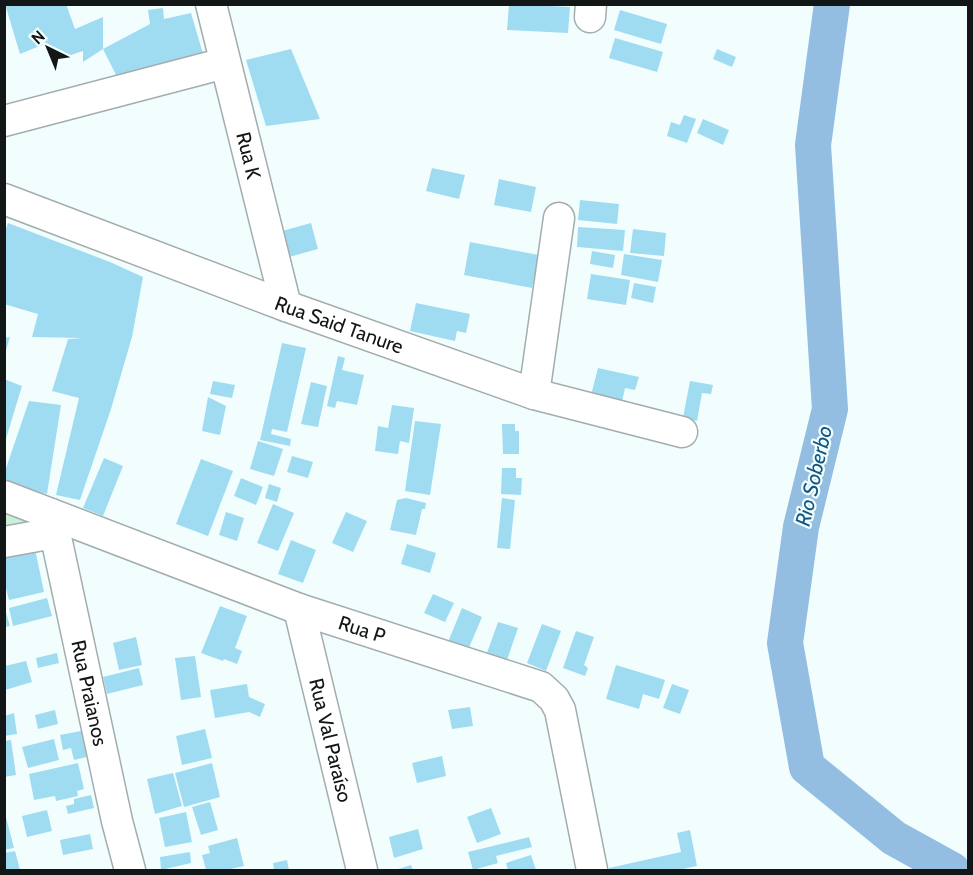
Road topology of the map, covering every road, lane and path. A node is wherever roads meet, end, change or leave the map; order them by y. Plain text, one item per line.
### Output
1 (211, 4) edge
2 (225, 63) junction
3 (4, 121) edge
4 (4, 199) edge
5 (559, 218) dead end
6 (286, 306) junction
7 (534, 394) junction
8 (682, 432) dead end
9 (4, 496) edge
10 (52, 523) junction
11 (4, 542) edge
12 (299, 609) junction
13 (130, 870) edge
14 (362, 870) edge
15 (592, 870) edge

1 - 2 street, Rua K
2 - 3 street
2 - 6 street, Rua K
4 - 6 street, Rua Said Tanure
5 - 7 street
6 - 7 street, Rua Said Tanure
7 - 8 street, Rua Said Tanure
9 - 10 street, Rua P
10 - 11 street
10 - 12 street, Rua P
10 - 13 street, Rua Praianos
12 - 14 street, Rua Val Paraíso
12 - 15 street, Rua P

